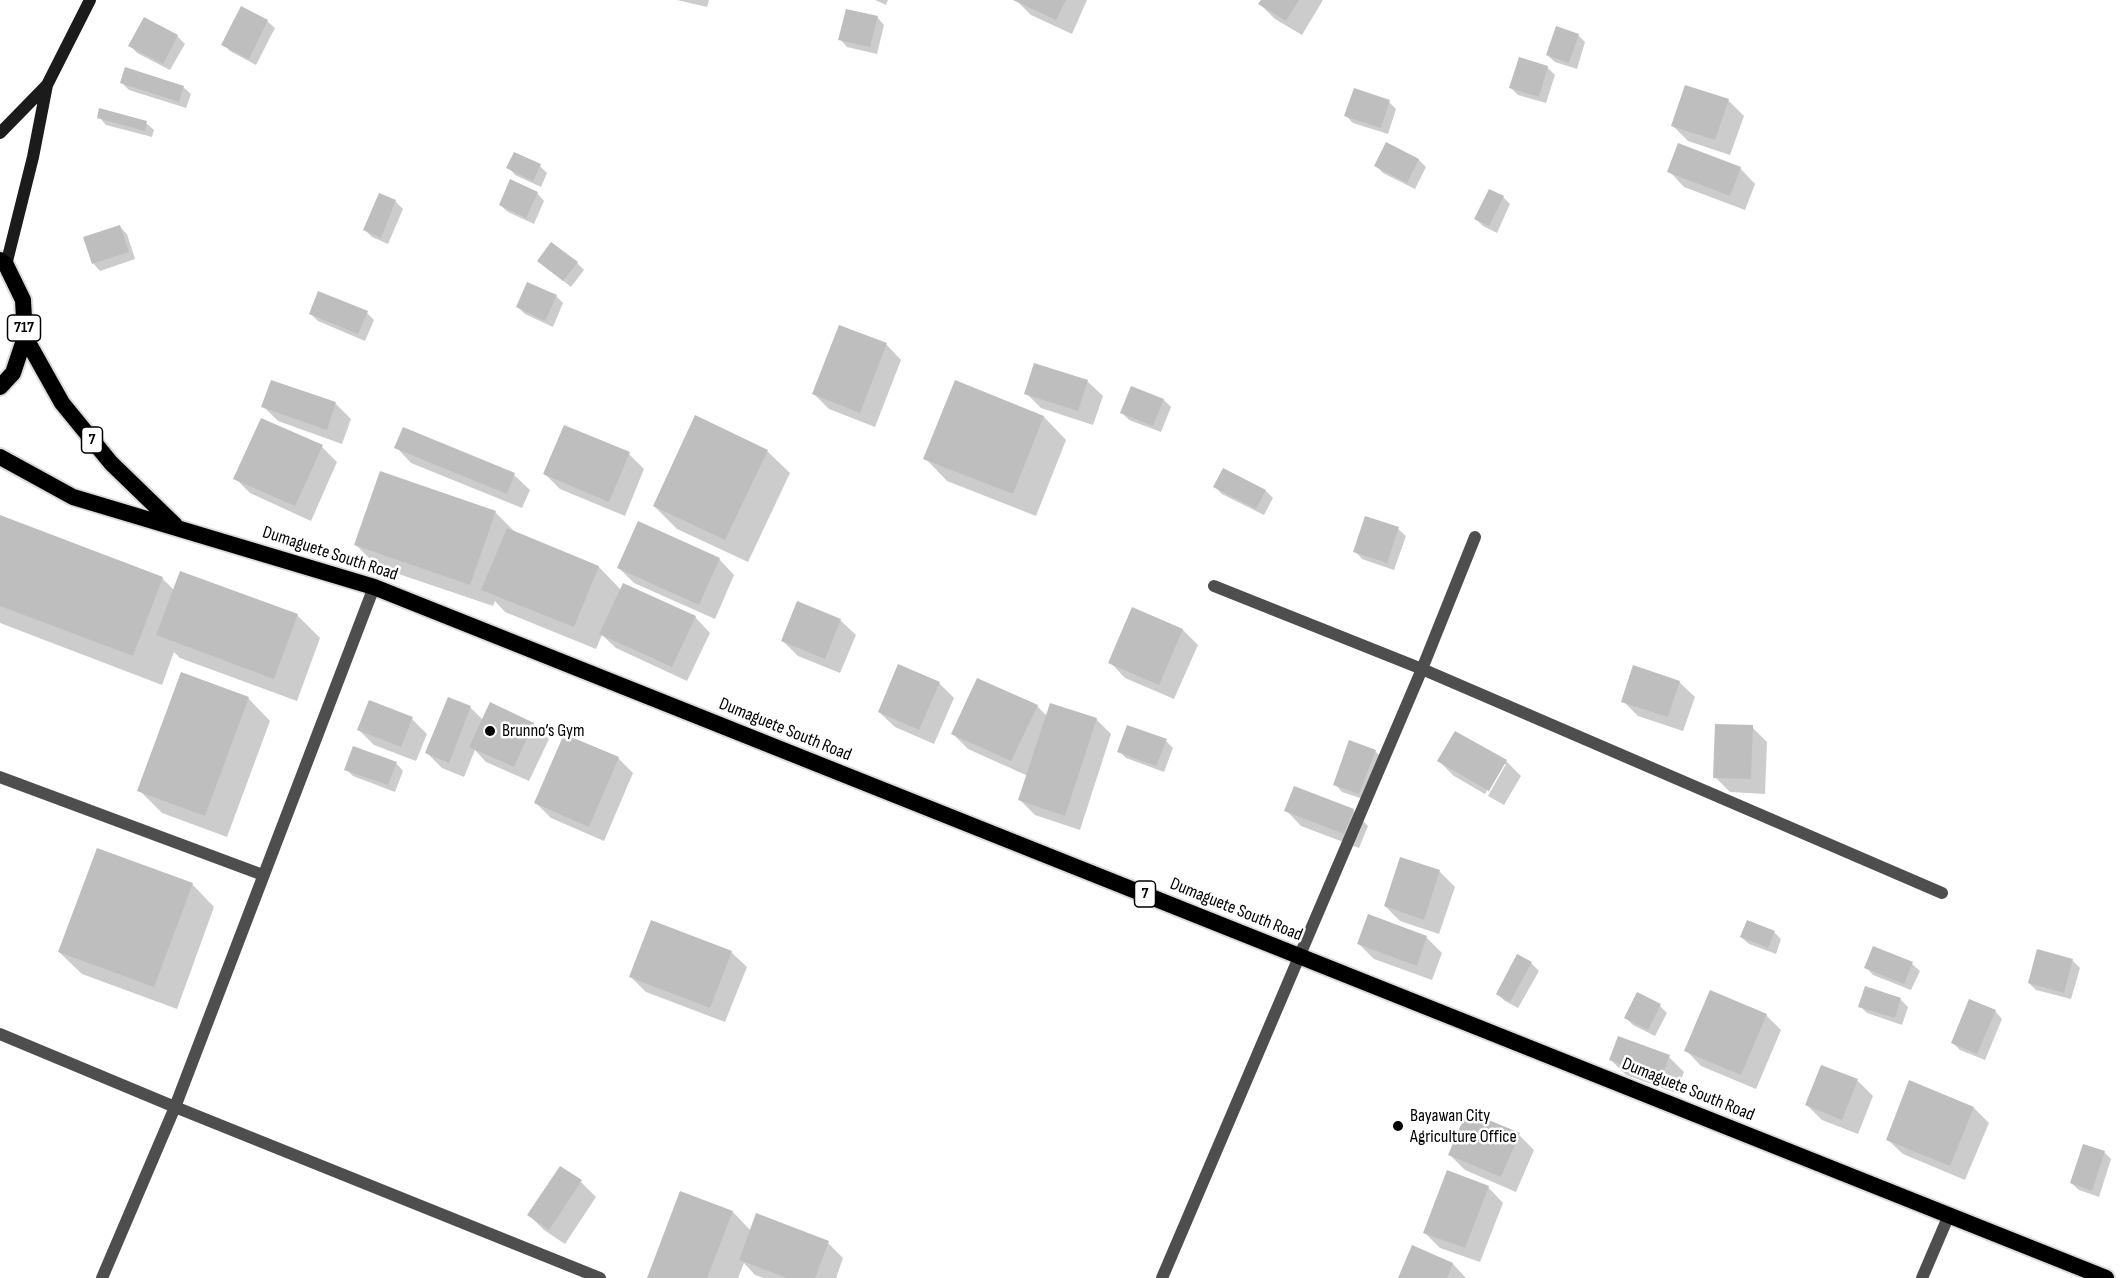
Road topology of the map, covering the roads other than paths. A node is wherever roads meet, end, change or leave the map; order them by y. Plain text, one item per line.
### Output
1 (90, 0) edge
2 (47, 85) junction
3 (0, 134) edge
4 (3, 262) edge
5 (25, 337) junction
6 (0, 387) edge
7 (0, 457) edge
8 (178, 528) junction
9 (1475, 537) dead end
10 (1214, 586) dead end
11 (374, 587) junction
12 (1422, 669) junction
13 (0, 777) edge
14 (262, 875) junction
15 (1942, 893) dead end
16 (1300, 956) junction
17 (0, 1034) edge
18 (175, 1107) junction
19 (1949, 1215) junction
20 (102, 1278) edge
21 (600, 1278) edge
22 (1162, 1278) edge
23 (1922, 1278) edge
24 (2106, 1278) edge

1 - 2 main road, 717
2 - 3 main road, 717
2 - 4 main road, 717
4 - 5 highway, 717
5 - 6 highway, 717
5 - 8 highway, Dumaguete South Road / 7
7 - 8 highway, Dumaguete South Road / 7
8 - 11 highway, Dumaguete South Road / 7
9 - 12 street
10 - 12 street
11 - 14 street
11 - 16 highway, Dumaguete South Road / 7
12 - 15 street
12 - 16 street
13 - 14 street
14 - 18 street
16 - 19 highway, Dumaguete South Road / 7
16 - 22 street
17 - 18 street
18 - 20 street
18 - 21 street
19 - 23 street
19 - 24 highway, Dumaguete South Road / 7

